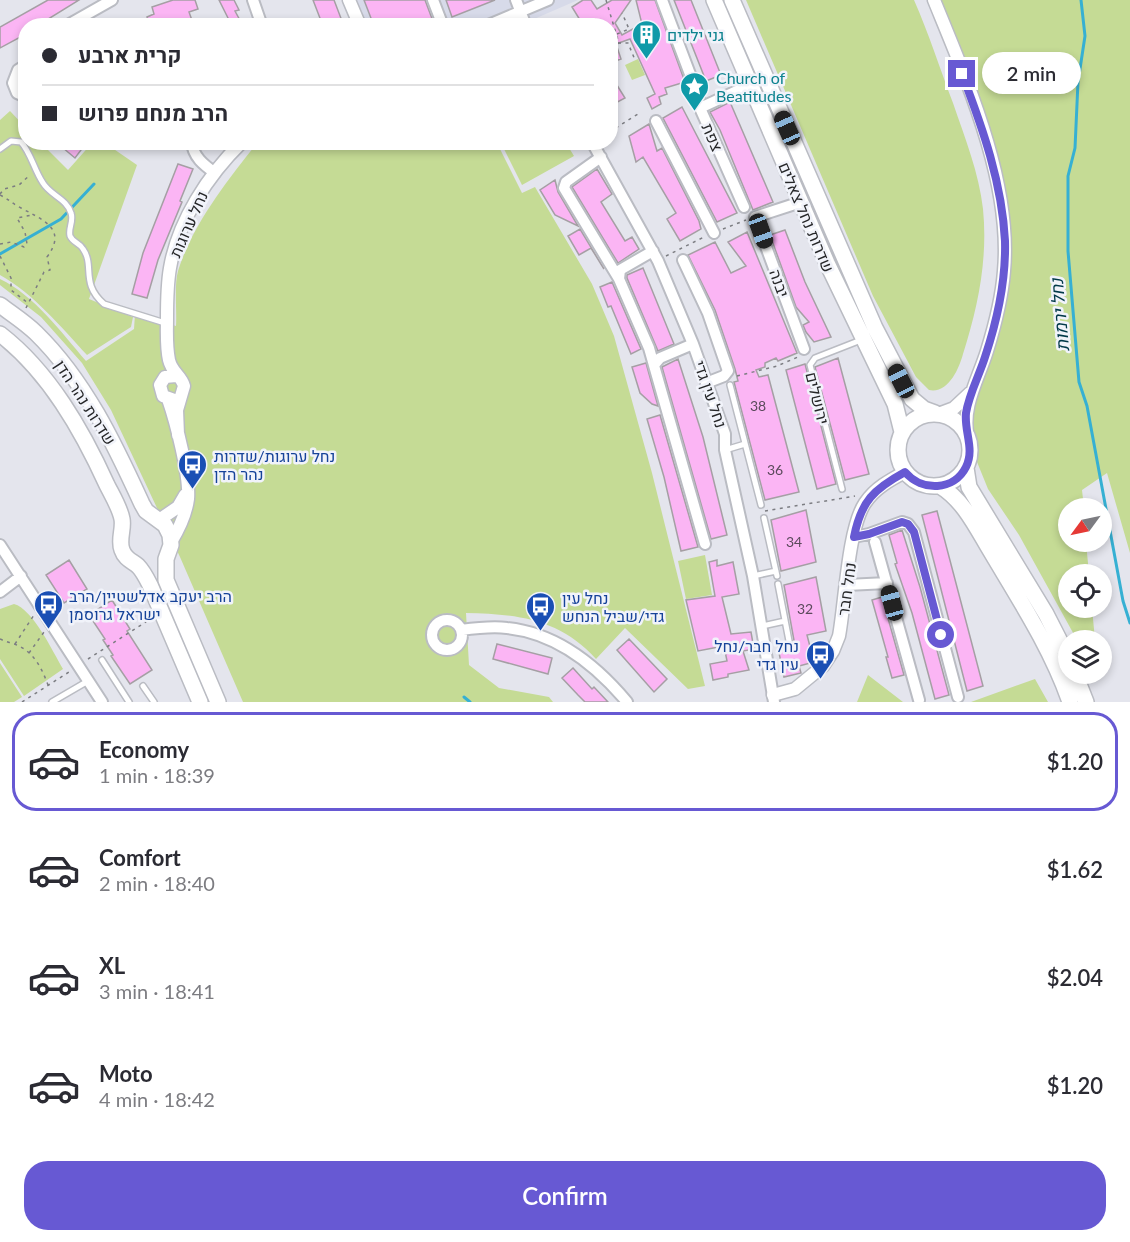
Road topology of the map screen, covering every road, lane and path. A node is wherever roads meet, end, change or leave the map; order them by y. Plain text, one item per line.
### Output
1 (112, 0) edge
2 (253, 0) edge
3 (349, 0) edge
4 (433, 0) edge
5 (516, 0) edge
6 (548, 0) edge
7 (606, 0) edge
8 (662, 0) edge
9 (714, 0) edge
10 (732, 0) edge
11 (934, 0) edge
12 (520, 12) junction
13 (622, 13) dead end
14 (80, 18) edge
15 (259, 18) edge
16 (357, 18) edge
17 (440, 18) edge
18 (505, 18) edge
19 (523, 18) edge
20 (611, 18) edge
21 (618, 33) edge
22 (618, 43) edge
23 (635, 60) dead end
24 (18, 70) edge
25 (741, 89) dead end
26 (18, 94) edge
27 (699, 98) dead end
28 (638, 114) dead end
29 (656, 121) dead end
30 (618, 126) edge
31 (18, 142) edge
32 (0, 149) edge
33 (26, 150) edge
34 (194, 150) edge
35 (235, 150) edge
36 (597, 150) edge
37 (601, 157) junction
38 (36, 167) junction
39 (215, 173) junction
40 (0, 196) edge
41 (801, 202) junction
42 (744, 207) dead end
43 (33, 215) junction
44 (714, 233) dead end
45 (0, 244) edge
46 (653, 251) junction
47 (0, 256) edge
48 (683, 260) dead end
49 (619, 279) junction
50 (29, 304) junction
51 (0, 305) edge
52 (18, 319) junction
53 (167, 323) junction
54 (0, 334) edge
55 (863, 340) junction
56 (693, 344) junction
57 (805, 351) joint
58 (654, 365) junction
59 (735, 376) dead end
60 (171, 377) junction
61 (706, 383) junction
62 (730, 385) dead end
63 (973, 389) junction
64 (174, 398) junction
65 (936, 414) junction
66 (902, 432) junction
67 (968, 438) junction
68 (745, 444) junction
69 (725, 450) junction
70 (966, 468) junction
71 (905, 472) junction
72 (940, 486) junction
73 (187, 488) junction
74 (842, 489) dead end
75 (865, 503) junction
76 (760, 505) dead end
77 (764, 511) dead end
78 (155, 518) junction
79 (764, 518) dead end
80 (122, 534) junction
81 (854, 537) junction
82 (171, 542) junction
83 (875, 542) dead end
84 (705, 544) dead end
85 (0, 545) edge
86 (166, 559) junction
87 (135, 565) junction
88 (21, 576) junction
89 (753, 576) junction
90 (887, 583) junction
91 (778, 584) dead end
92 (847, 585) junction
93 (0, 592) edge
94 (40, 606) junction
95 (162, 612) junction
96 (785, 621) junction
97 (51, 623) junction
98 (762, 626) junction
99 (461, 630) dead end
100 (1058, 637) edge
101 (0, 639) edge
102 (15, 645) junction
103 (790, 646) dead end
104 (29, 653) junction
105 (102, 660) dead end
106 (78, 665) junction
107 (88, 681) junction
108 (1079, 684) edge
109 (48, 685) junction
110 (143, 686) dead end
111 (958, 697) dead end
112 (774, 699) edge
113 (919, 700) dead end
114 (22, 702) edge
115 (52, 702) edge
116 (102, 702) edge
117 (129, 702) edge
118 (154, 702) edge
119 (200, 702) edge
120 (218, 702) edge
121 (627, 702) edge
122 (1070, 702) edge
123 (1086, 702) edge

1 - 14 street
2 - 15 street
3 - 16 street
4 - 17 street
5 - 12 street
6 - 12 street
7 - 20 path
8 - 27 street
9 - 41 main road, שדרות נחל צאלים
10 - 65 main road, שדרות נחל צאלים
11 - 63 street
12 - 18 street
12 - 19 street
13 - 21 path
22 - 23 path
24 - 26 street
25 - 42 street, צפת
28 - 30 path
29 - 44 street
31 - 32 lane
33 - 38 lane
34 - 39 street
35 - 39 street, נחל ערוגות
36 - 37 street, נחל עין גדי
37 - 46 street, נחל עין גדי
37 - 49 street
38 - 40 path
38 - 53 lane
39 - 53 street, נחל ערוגות
40 - 43 path
41 - 55 main road, שדרות נחל צאלים
41 - 57 street, יבנה
43 - 45 path
43 - 50 path
46 - 49 street
46 - 56 street, נחל עין גדי
47 - 50 path
48 - 61 street
49 - 58 street
50 - 52 path
51 - 52 main road, שדרות נהר הדן
52 - 78 main road, שדרות נהר הדן
53 - 60 street, נחל ערוגות
54 - 80 main road, שדרות נהר הדן
55 - 66 main road, שדרות נחל צאלים
55 - 74 lane, ירושלים
56 - 58 street
56 - 61 street, נחל עין גדי
57 - 59 path
58 - 84 street
60 - 64 street
60 - 64 street
61 - 69 street, נחל עין גדי
62 - 68 lane
63 - 65 street
63 - 67 street
64 - 73 street
65 - 66 main road
65 - 67 main road
66 - 71 main road
67 - 70 main road
68 - 69 lane
68 - 76 lane
69 - 89 street, נחל עין גדי
70 - 72 main road
70 - 100 main road
71 - 72 main road
71 - 75 street, נחל חבר
72 - 122 main road
73 - 78 street
73 - 82 street
75 - 77 path
75 - 81 street, נחל חבר
78 - 80 main road
78 - 82 main road, שדרות נהר הדן
79 - 89 lane
80 - 87 main road, שדרות נהר הדן
81 - 92 street, נחל חבר
81 - 111 street
82 - 86 main road
83 - 90 street
85 - 88 street
86 - 87 main road
86 - 120 main road
87 - 95 main road, שדרות נהר הדן
88 - 93 street
88 - 94 street
89 - 98 street, נחל עין גדי
90 - 92 street
90 - 113 street
91 - 96 lane
92 - 112 street, נחל חבר
94 - 97 street
94 - 102 path
95 - 106 path
95 - 119 main road, שדרות נהר הדן
96 - 98 lane
96 - 103 lane
97 - 104 path
97 - 106 street
98 - 112 street, נחל עין גדי
99 - 121 street
101 - 102 path
102 - 104 path
104 - 109 path
105 - 117 lane
106 - 107 street
106 - 109 path
107 - 115 lane
107 - 116 street
108 - 123 main road
109 - 114 path
110 - 118 lane

